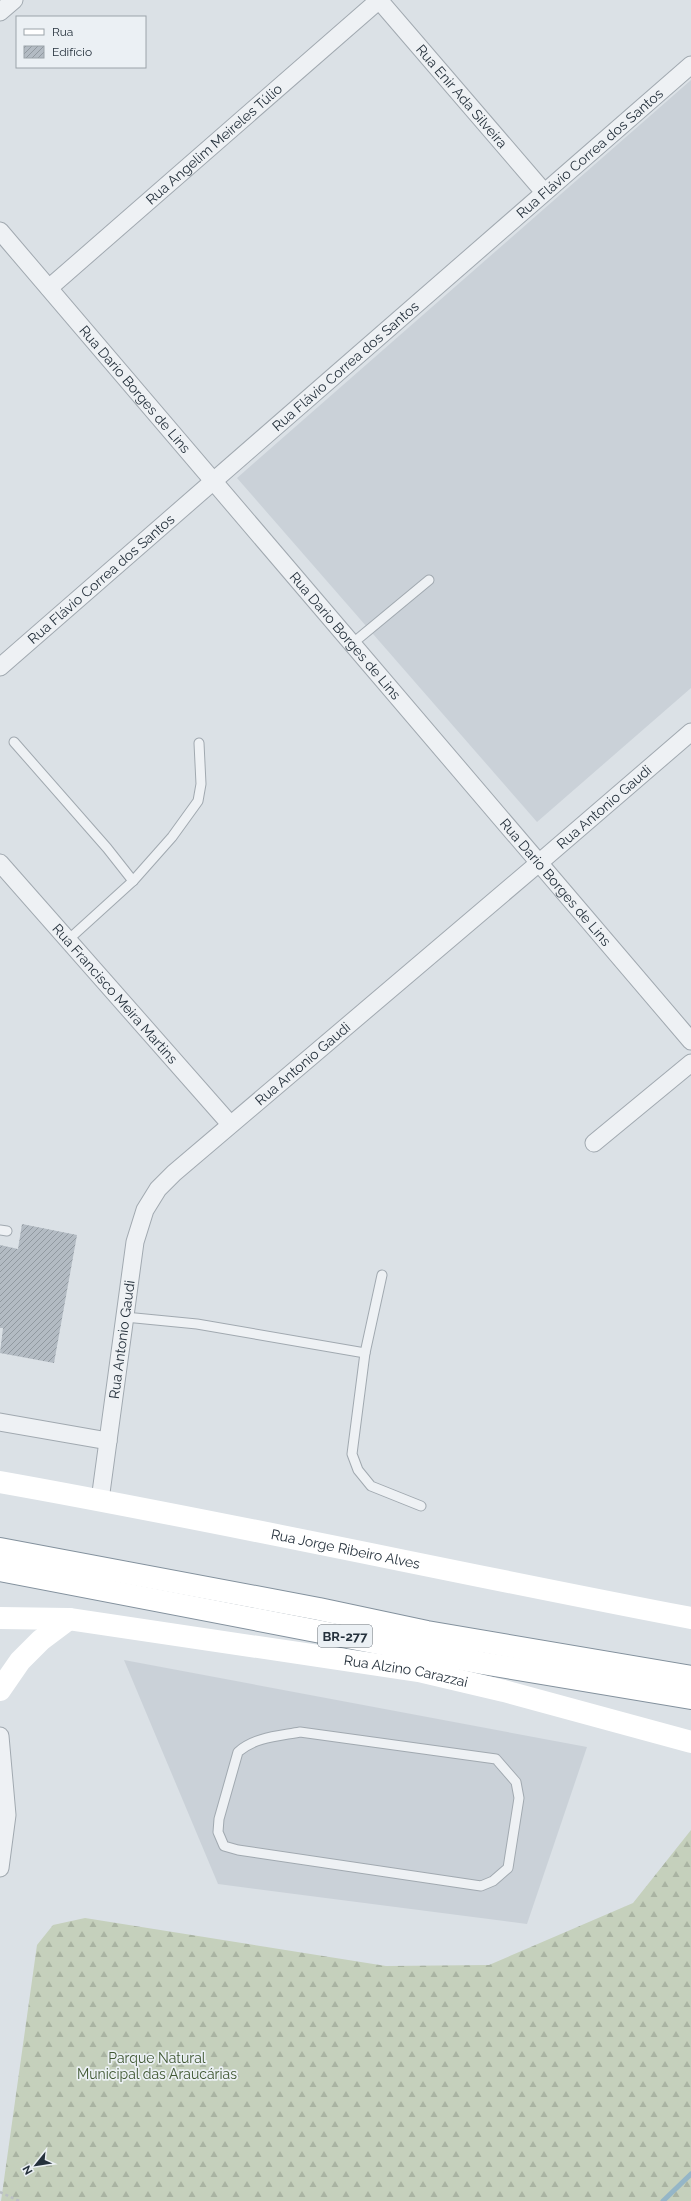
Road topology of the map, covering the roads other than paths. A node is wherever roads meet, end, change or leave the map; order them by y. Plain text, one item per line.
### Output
1 (379, 0) edge
2 (689, 71) edge
3 (544, 192) junction
4 (0, 231) edge
5 (49, 288) junction
6 (214, 481) junction
7 (429, 580) dead end
8 (353, 643) junction
9 (0, 667) edge
10 (691, 732) edge
11 (14, 742) dead end
12 (199, 742) dead end
13 (540, 862) junction
14 (0, 863) edge
15 (132, 881) junction
16 (68, 940) junction
17 (691, 1041) edge
18 (691, 1063) edge
19 (230, 1124) junction
20 (594, 1143) dead end
21 (382, 1275) dead end
22 (125, 1317) junction
23 (365, 1353) junction
24 (0, 1422) edge
25 (108, 1441) junction
26 (0, 1482) edge
27 (100, 1500) junction
28 (421, 1506) dead end
29 (0, 1548) edge
30 (0, 1570) edge
31 (0, 1618) edge
32 (691, 1618) edge
33 (69, 1620) junction
34 (691, 1676) edge
35 (0, 1690) edge
36 (691, 1698) edge
37 (0, 1736) edge
38 (691, 1742) edge
39 (0, 1868) edge
40 (508, 1868) joint

1 - 3 street, Rua Enir Ada Silveira
1 - 5 street, Rua Angelim Meireles Túlio
2 - 3 street, Rua Flávio Correa dos Santos
3 - 6 street, Rua Flávio Correa dos Santos
4 - 5 street, Rua Dario Borges de Lins
5 - 6 street, Rua Dario Borges de Lins
6 - 8 street, Rua Dario Borges de Lins
6 - 9 street, Rua Flávio Correa dos Santos
7 - 8 lane
8 - 13 street, Rua Dario Borges de Lins
10 - 13 street, Rua Antonio Gaudi
11 - 15 lane
12 - 15 lane
13 - 17 street, Rua Dario Borges de Lins
13 - 19 street, Rua Antonio Gaudi
14 - 16 street, Rua Francisco Meira Martins
15 - 16 lane
16 - 19 street, Rua Francisco Meira Martins
18 - 20 street
19 - 22 street, Rua Antonio Gaudi
21 - 23 lane
22 - 23 lane
22 - 25 street, Rua Antonio Gaudi
23 - 28 lane
24 - 25 street
25 - 27 street, Rua Antonio Gaudi
26 - 27 main road, Rua Jorge Ribeiro Alves
27 - 32 main road, Rua Jorge Ribeiro Alves
29 - 34 main road, BR-277
30 - 36 main road, BR-277
31 - 33 main road, Rua Alzino Carazzai
33 - 35 main road
33 - 38 main road, Rua Alzino Carazzai
37 - 39 street
40 - 40 lane

